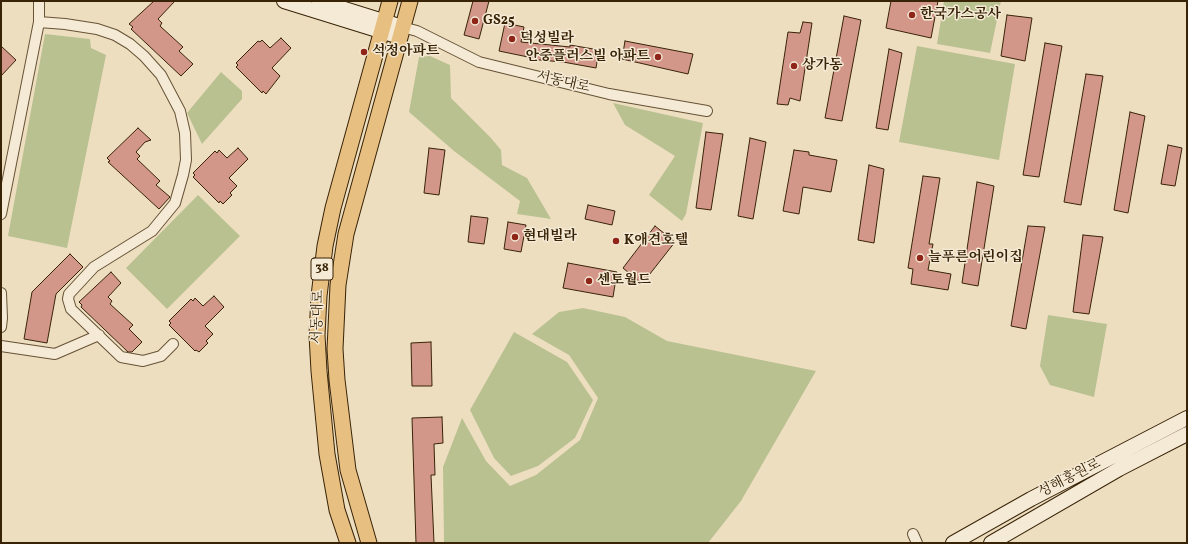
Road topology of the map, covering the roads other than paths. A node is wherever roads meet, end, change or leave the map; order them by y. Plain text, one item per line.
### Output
1 (39, 1) edge
2 (284, 1) edge
3 (319, 1) edge
4 (390, 1) edge
5 (410, 1) edge
6 (39, 22) junction
7 (383, 27) junction
8 (401, 32) junction
9 (707, 111) dead end
10 (1, 214) edge
11 (1, 292) edge
12 (1, 326) edge
13 (99, 335) junction
14 (173, 344) dead end
15 (1, 346) edge
16 (1187, 418) edge
17 (1187, 434) edge
18 (348, 543) edge
19 (369, 543) edge
20 (954, 543) edge
21 (991, 543) edge

1 - 6 street
2 - 7 main road
3 - 7 main road
4 - 7 main road, 서동대로 / 38
5 - 8 main road, 서동대로 / 38
6 - 10 street
6 - 13 street
7 - 8 main road
7 - 18 main road, 서동대로 / 38
8 - 9 street, 서동대로
8 - 19 main road, 서동대로 / 38
11 - 12 street
13 - 14 street
13 - 15 street
16 - 20 main road, 성해홍원로
17 - 21 main road, 성해홍원로

